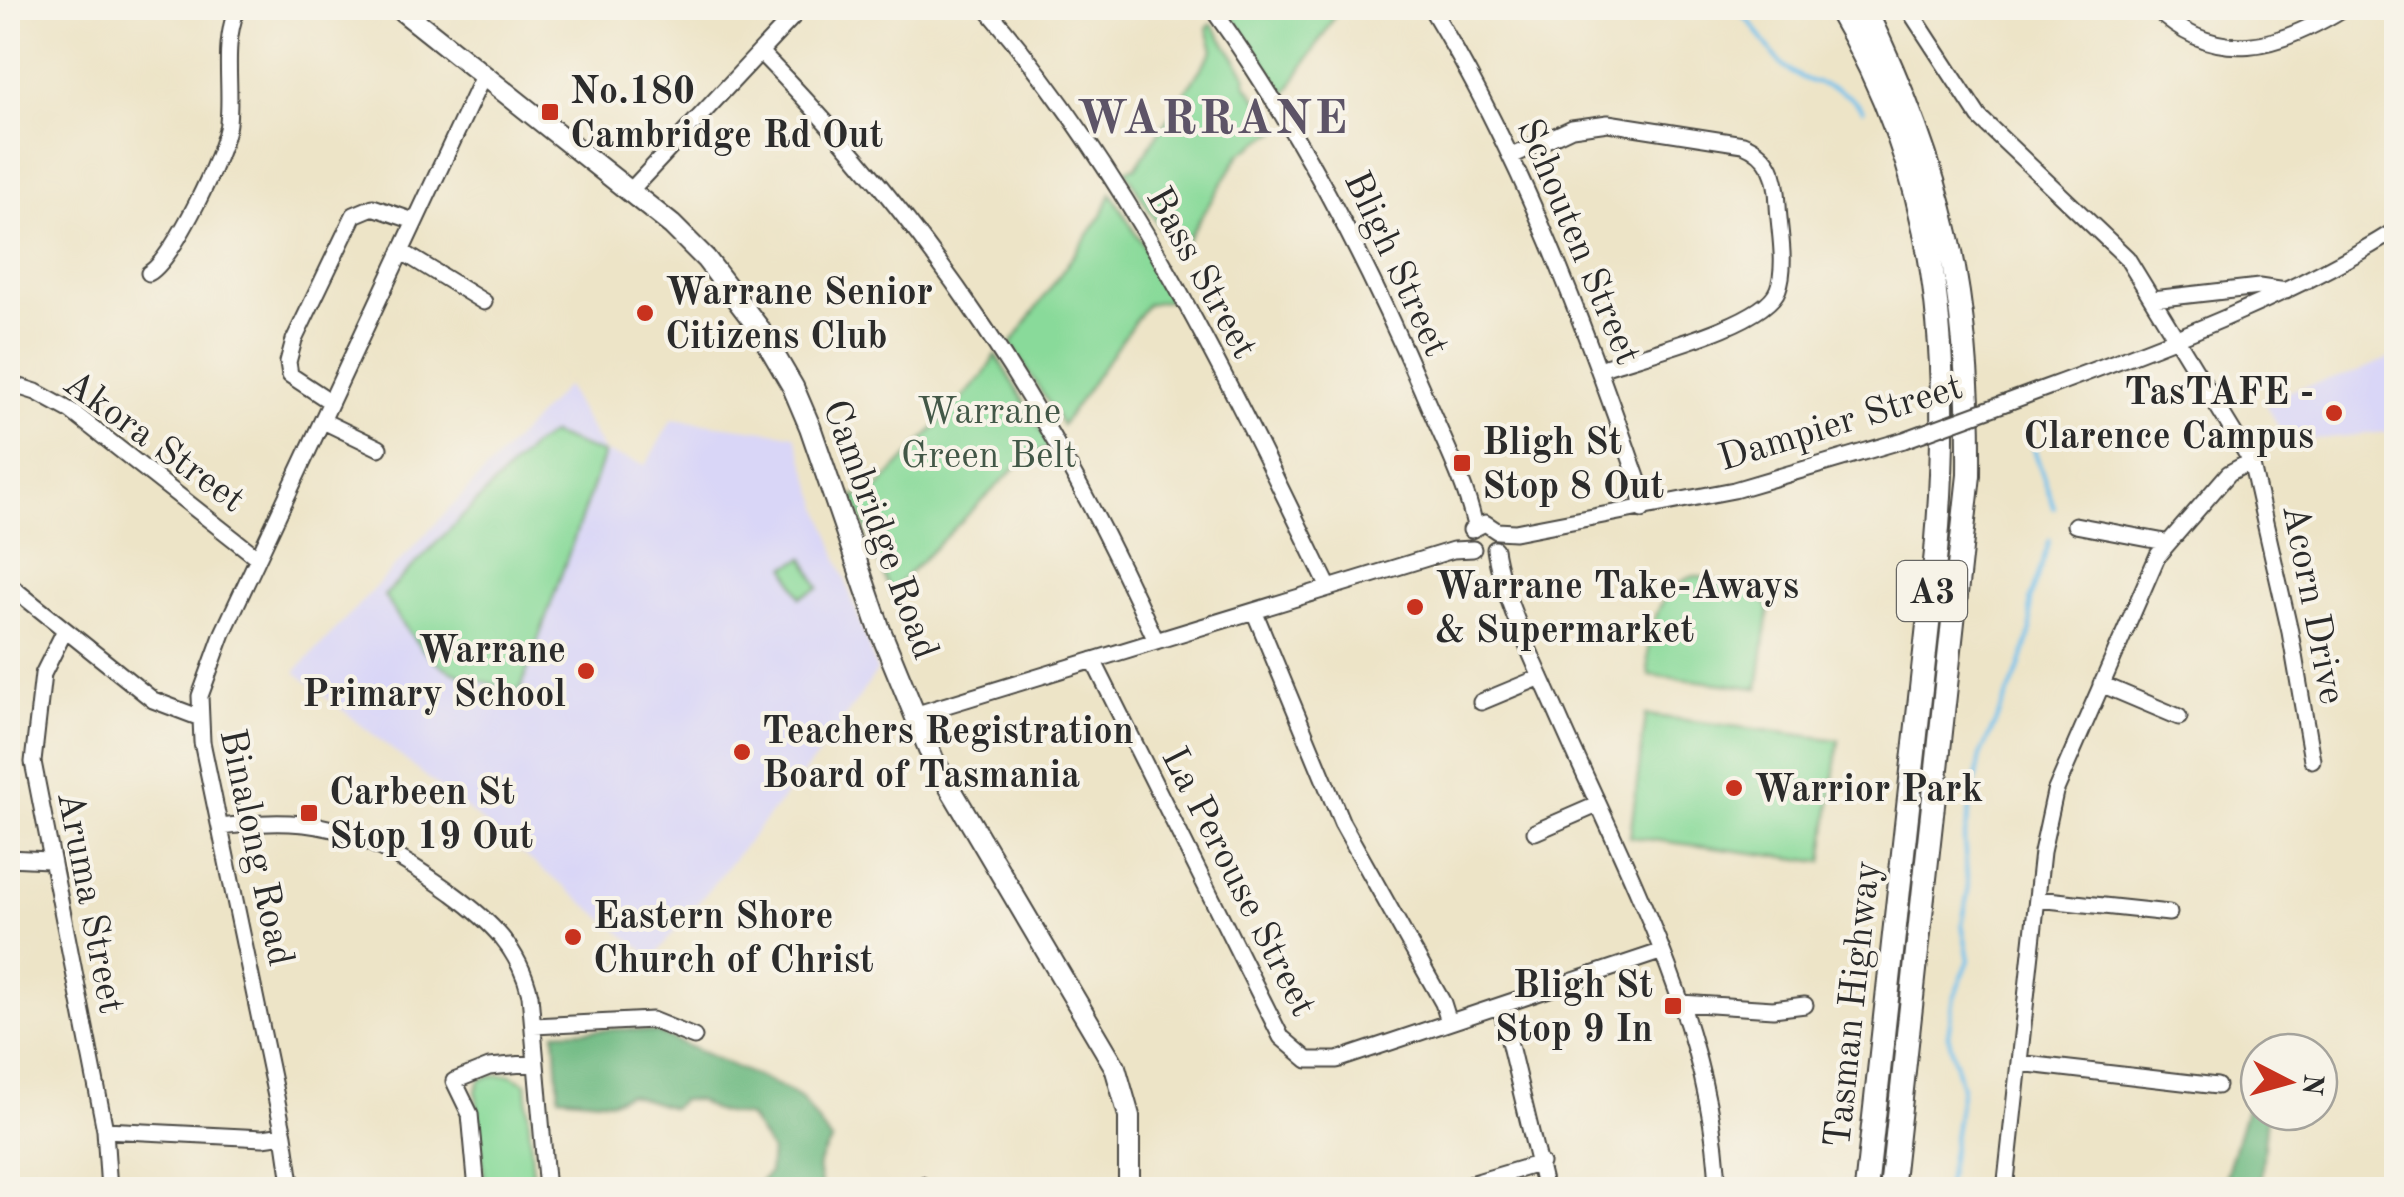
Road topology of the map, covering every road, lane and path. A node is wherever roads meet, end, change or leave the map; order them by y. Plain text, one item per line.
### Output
1 (237, 8) edge
2 (398, 8) edge
3 (801, 8) edge
4 (986, 8) edge
5 (1212, 8) edge
6 (1431, 8) edge
7 (1838, 8) edge
8 (1864, 8) edge
9 (1908, 8) edge
10 (2155, 8) edge
11 (2344, 8) edge
12 (760, 52) junction
13 (483, 76) junction
14 (1514, 155) junction
15 (631, 190) junction
16 (414, 222) junction
17 (2396, 230) edge
18 (401, 251) junction
19 (148, 273) dead end
20 (2290, 291) junction
21 (2153, 299) junction
22 (484, 302) dead end
23 (2174, 340) junction
24 (1600, 369) junction
25 (8, 384) edge
26 (331, 402) junction
27 (322, 421) junction
28 (379, 448) dead end
29 (2251, 461) junction
30 (1642, 510) junction
31 (2076, 525) dead end
32 (1484, 538) junction
33 (2165, 542) junction
34 (258, 558) junction
35 (8, 584) edge
36 (1329, 588) junction
37 (1254, 611) junction
38 (65, 630) junction
39 (1156, 641) junction
40 (1093, 660) junction
41 (1541, 677) junction
42 (2101, 684) junction
43 (1481, 702) dead end
44 (914, 715) junction
45 (198, 717) junction
46 (2179, 717) dead end
47 (2312, 760) dead end
48 (1597, 805) junction
49 (221, 827) junction
50 (1536, 832) dead end
51 (8, 858) edge
52 (49, 860) junction
53 (2038, 899) junction
54 (2169, 914) dead end
55 (1660, 952) junction
56 (1682, 1003) junction
57 (1805, 1004) dead end
58 (1501, 1008) junction
59 (1449, 1022) junction
60 (534, 1026) junction
61 (688, 1028) dead end
62 (536, 1063) junction
63 (2019, 1063) junction
64 (2216, 1086) dead end
65 (105, 1130) junction
66 (284, 1135) junction
67 (1541, 1163) junction
68 (109, 1190) edge
69 (292, 1190) edge
70 (477, 1190) edge
71 (547, 1190) edge
72 (1129, 1190) edge
73 (1450, 1190) edge
74 (1545, 1190) edge
75 (1718, 1190) edge
76 (1866, 1190) edge
77 (1892, 1190) edge
78 (2005, 1190) edge

1 - 19 street
2 - 13 main road, Cambridge Road
3 - 12 street
4 - 36 street, Bass Street
5 - 32 street, Bligh Street
6 - 14 street, Schouten Street
7 - 76 highway, Tasman Highway / A3
8 - 77 highway, Tasman Highway / A3
9 - 21 street, Acorn Drive
10 - 11 street
12 - 15 street
12 - 39 street
13 - 15 main road, Cambridge Road
13 - 16 street, Binalong Road
14 - 24 street, Schouten Street
14 - 24 street
15 - 44 main road, Cambridge Road
16 - 18 street, Binalong Road
16 - 26 street
17 - 20 street, Dampier Street
18 - 22 street
18 - 26 street, Binalong Road
20 - 21 street
20 - 23 street, Dampier Street
21 - 23 street, Acorn Drive
23 - 29 street, Acorn Drive
23 - 30 street, Dampier Street, bridge
24 - 30 street, Schouten Street
25 - 34 street, Akora Street
26 - 27 street, Binalong Road
27 - 28 street
27 - 34 street, Binalong Road
29 - 33 street
29 - 47 street, Acorn Drive
30 - 32 street, Dampier Street
31 - 33 street
32 - 36 street
32 - 41 street, Bligh Street
33 - 42 street
34 - 45 street, Binalong Road
35 - 38 street
36 - 37 street
37 - 39 street
37 - 59 street
38 - 45 street
38 - 52 street, Aruma Street
39 - 40 street
40 - 44 street
40 - 59 street, La Perouse Street
41 - 43 street
41 - 48 street
42 - 46 street
42 - 53 street
44 - 72 main road, Cambridge Road
45 - 49 street, Binalong Road
48 - 50 street
48 - 55 street
49 - 60 street
49 - 66 street, Binalong Road
51 - 52 street
52 - 65 street, Aruma Street
53 - 54 street
53 - 63 street
55 - 56 street
55 - 58 street, La Perouse Street
56 - 57 street
56 - 75 street
58 - 59 street, La Perouse Street
58 - 67 street
60 - 61 street
60 - 62 street
62 - 70 street
62 - 71 street
63 - 64 street
63 - 78 street
65 - 66 street
65 - 68 street, Aruma Street
66 - 69 street, Binalong Road
67 - 73 street
67 - 74 street

